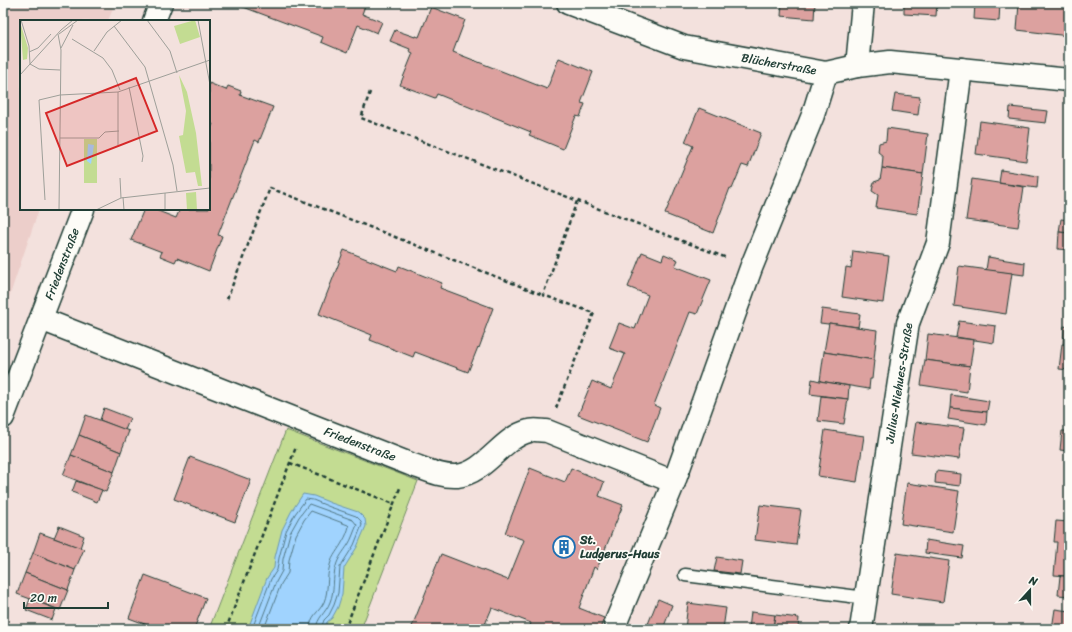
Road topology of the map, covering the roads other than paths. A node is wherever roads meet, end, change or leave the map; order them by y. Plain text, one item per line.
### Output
1 (161, 3) edge
2 (568, 3) edge
3 (863, 3) edge
4 (154, 20) edge
5 (857, 66) junction
6 (961, 69) junction
7 (826, 73) junction
8 (1069, 80) edge
9 (82, 210) edge
10 (41, 319) junction
11 (3, 417) edge
12 (674, 482) junction
13 (686, 575) dead end
14 (866, 598) junction
15 (616, 622) dead end
16 (861, 629) edge

1 - 4 street
2 - 7 street, Blücherstraße
3 - 5 street
5 - 6 street, Blücherstraße
5 - 7 street, Blücherstraße
6 - 8 street, Blücherstraße
6 - 14 street, Julius-Niehues-Straße
7 - 12 street
9 - 10 street, Friedenstraße
10 - 11 street, Friedenstraße
10 - 12 street, Friedenstraße
12 - 15 street
13 - 14 lane
14 - 16 street, Julius-Niehues-Straße

